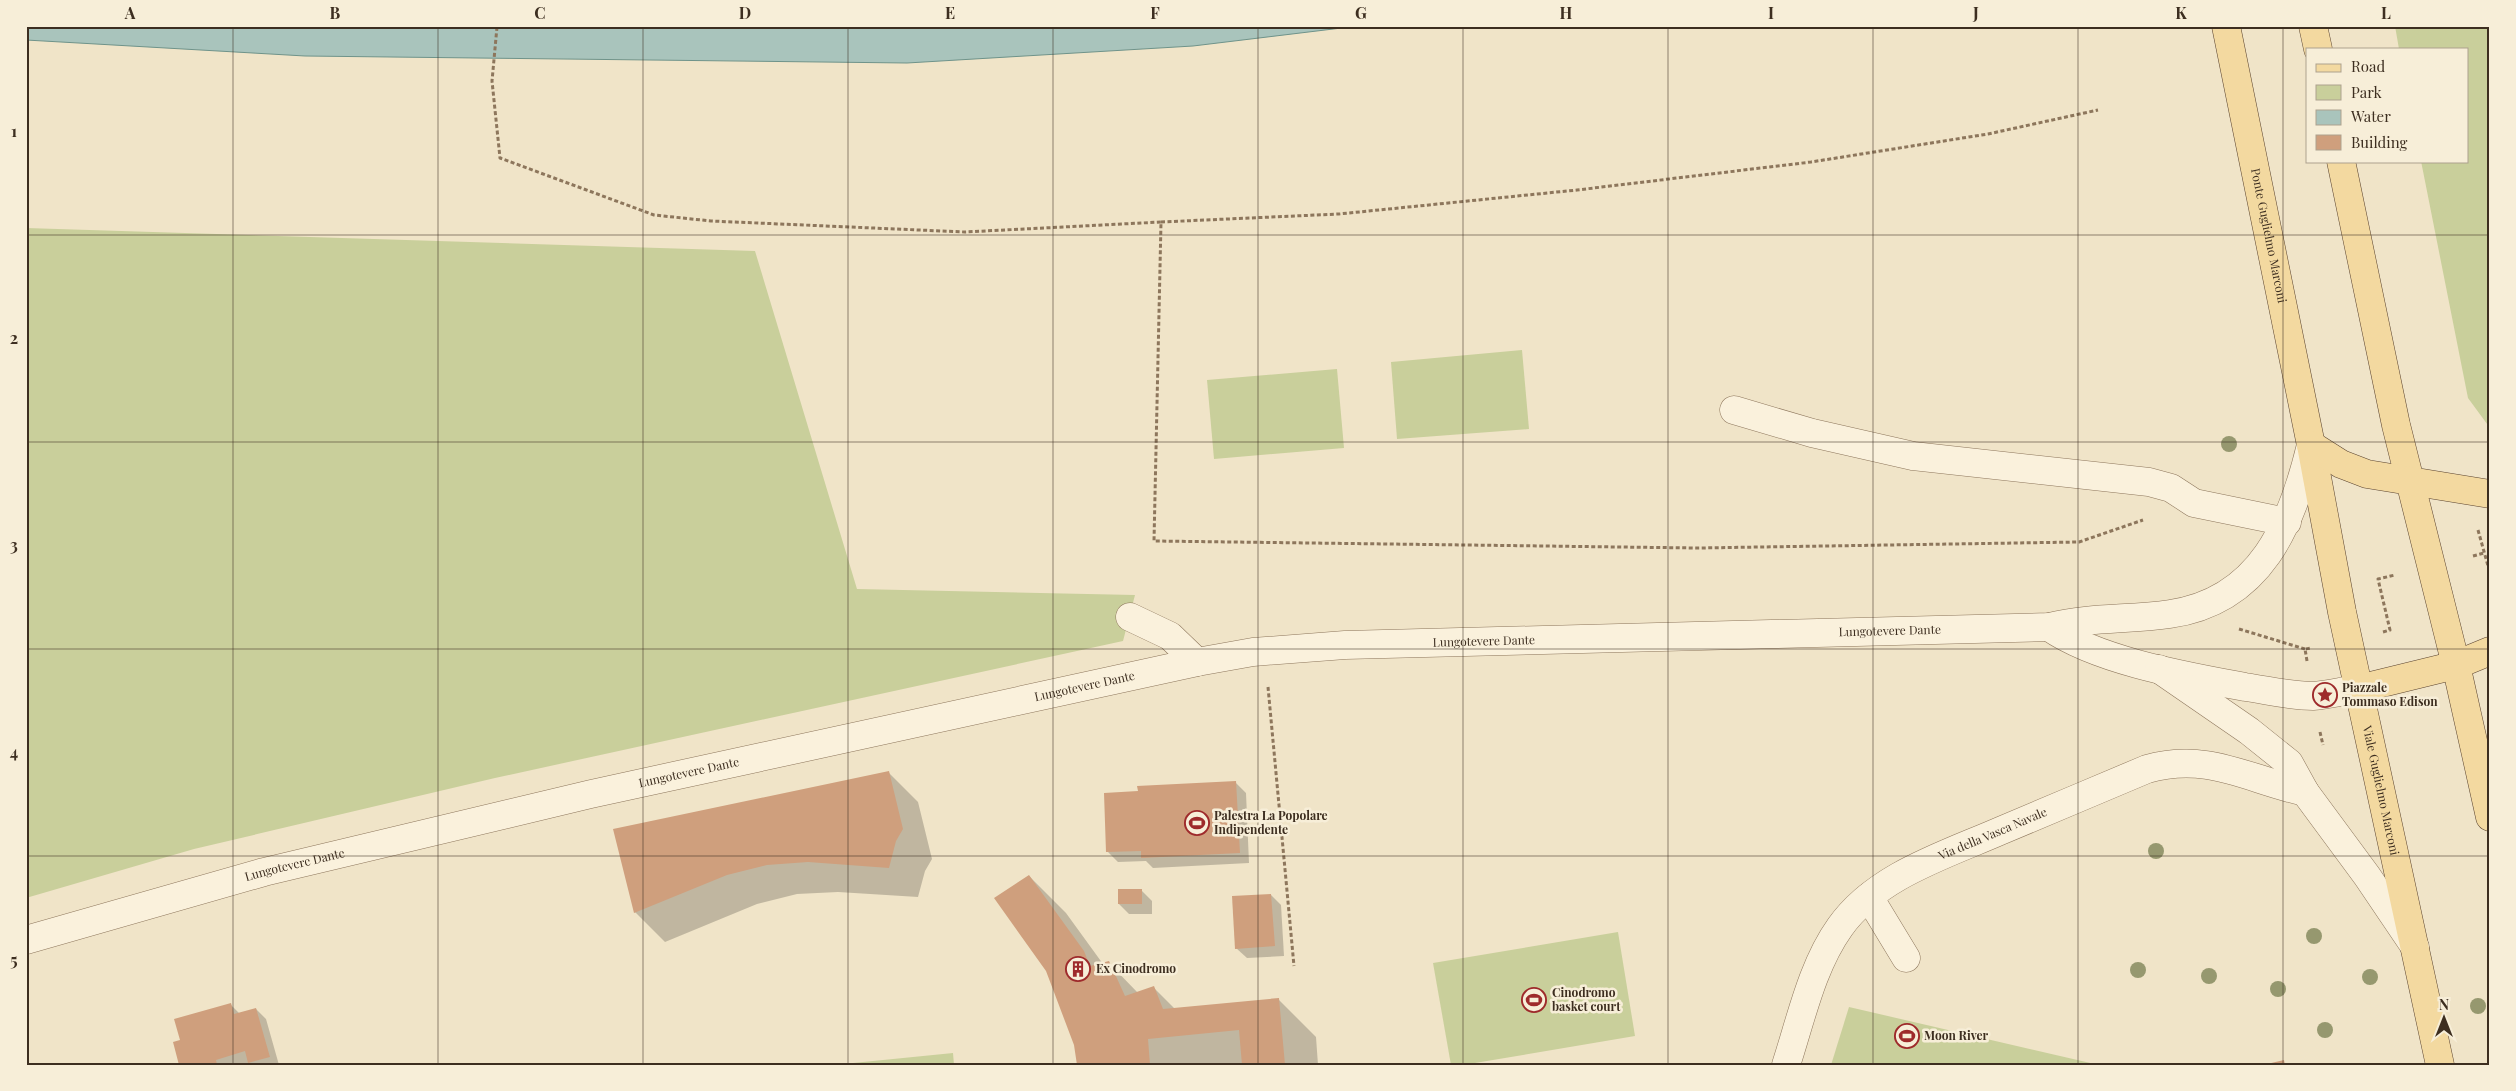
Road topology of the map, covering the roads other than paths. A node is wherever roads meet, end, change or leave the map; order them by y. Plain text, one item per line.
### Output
1 (2226, 26) edge
2 (2313, 26) edge
3 (2318, 48) edge
4 (2342, 162) edge
5 (1734, 410) dead end
6 (2311, 445) junction
7 (2411, 482) junction
8 (2490, 494) edge
9 (2287, 522) junction
10 (1130, 617) dead end
11 (2049, 627) junction
12 (2490, 651) edge
13 (1198, 662) junction
14 (2456, 665) junction
15 (2159, 669) junction
16 (2358, 689) junction
17 (2483, 757) edge
18 (2305, 792) junction
19 (2490, 817) edge
20 (1869, 897) junction
21 (26, 940) edge
22 (2416, 949) junction
23 (1906, 958) dead end
24 (1786, 1065) edge
25 (2440, 1065) edge

1 - 6 main road, Ponte Guglielmo Marconi
2 - 3 main road
4 - 7 main road
5 - 9 street
6 - 7 main road
6 - 9 street
6 - 16 main road, Viale Guglielmo Marconi
7 - 8 main road
7 - 14 main road
9 - 11 street
10 - 13 street
11 - 13 street, Lungotevere Dante
11 - 15 street
12 - 14 main road
13 - 21 street, Lungotevere Dante
14 - 16 main road
14 - 17 main road
15 - 16 street
15 - 18 street
16 - 22 main road, Viale Guglielmo Marconi
17 - 19 main road
18 - 20 street, Via della Vasca Navale
18 - 22 street
20 - 23 street
20 - 24 street, Via della Vasca Navale
22 - 25 main road, Viale Guglielmo Marconi

